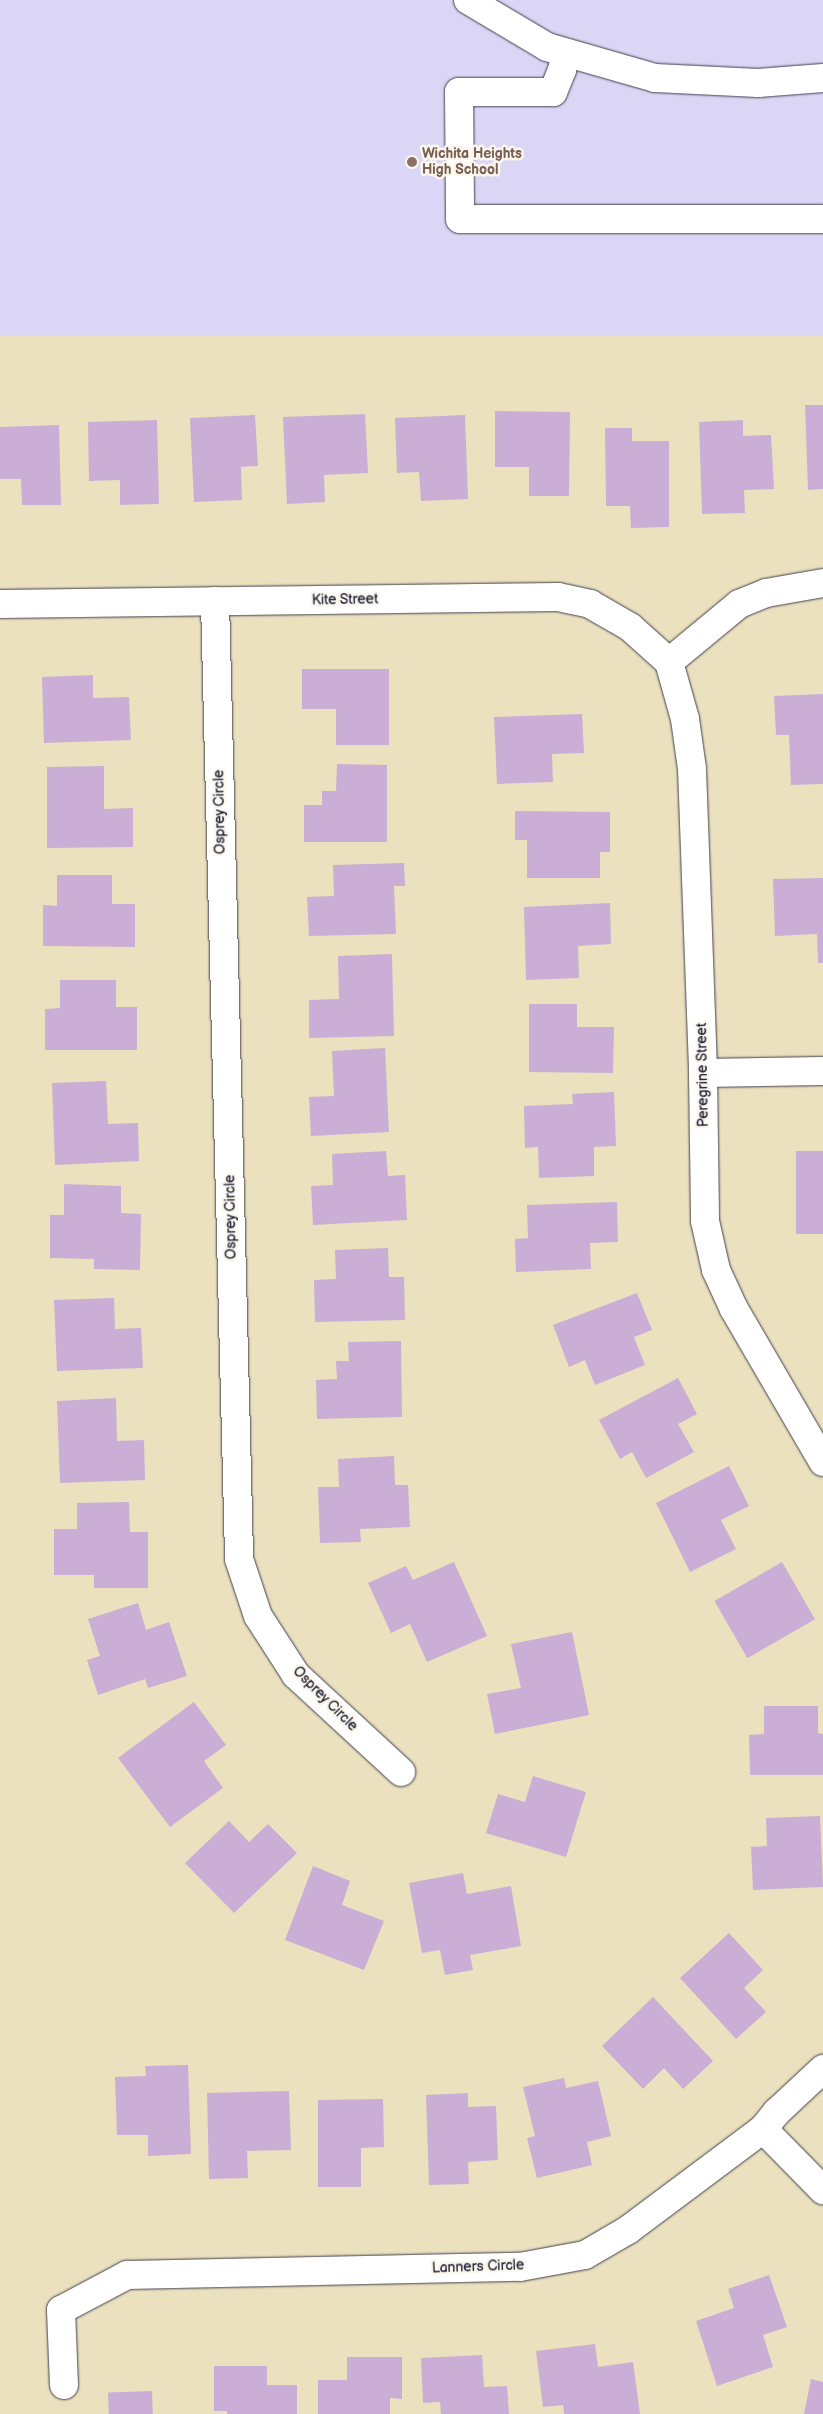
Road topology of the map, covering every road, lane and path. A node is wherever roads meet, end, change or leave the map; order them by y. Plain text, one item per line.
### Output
1 (468, 0) edge
2 (566, 53) junction
3 (823, 78) edge
4 (823, 220) edge
5 (823, 584) edge
6 (215, 601) junction
7 (0, 604) edge
8 (669, 662) junction
9 (823, 1071) edge
10 (703, 1073) junction
11 (823, 1462) edge
12 (401, 1772) dead end
13 (823, 2069) edge
14 (763, 2129) junction
15 (823, 2190) edge
16 (64, 2385) dead end

1 - 2 street
2 - 3 street
2 - 4 street
5 - 8 street
6 - 7 street, Kite Street
6 - 8 street, Kite Street
6 - 12 street, Osprey Circle
8 - 10 street, Peregrine Street
9 - 10 street
10 - 11 street, Peregrine Street
13 - 14 street, Lanners Circle
14 - 15 street
14 - 16 street, Lanners Circle

